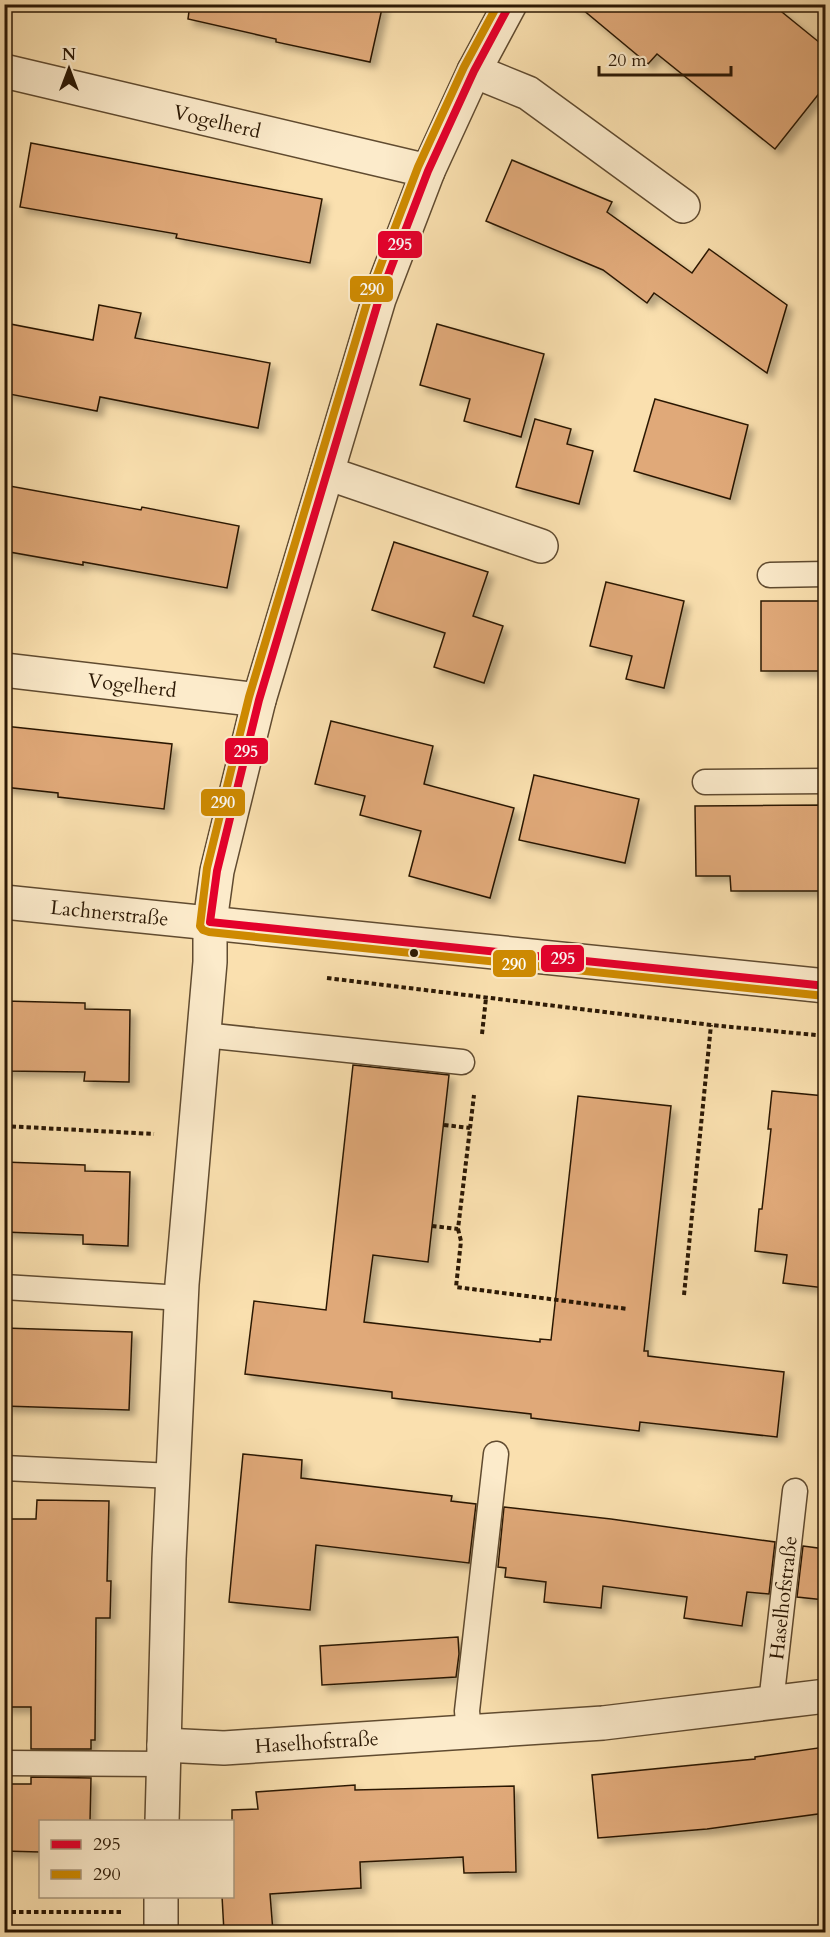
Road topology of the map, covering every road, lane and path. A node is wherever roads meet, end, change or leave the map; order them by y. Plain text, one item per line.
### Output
1 (510, 4) edge
2 (4, 71) edge
3 (474, 71) junction
4 (428, 171) junction
5 (683, 206) dead end
6 (327, 473) junction
7 (541, 546) dead end
8 (825, 574) edge
9 (770, 575) dead end
10 (4, 670) edge
11 (259, 700) junction
12 (825, 781) edge
13 (705, 782) dead end
14 (4, 902) edge
15 (210, 922) junction
16 (317, 977) dead end
17 (825, 986) edge
18 (486, 998) junction
19 (711, 1025) junction
20 (204, 1035) junction
21 (825, 1036) edge
22 (480, 1045) dead end
23 (462, 1062) dead end
24 (474, 1092) dead end
25 (444, 1125) dead end
26 (4, 1126) edge
27 (470, 1128) junction
28 (194, 1136) junction
29 (432, 1226) dead end
30 (458, 1229) junction
31 (4, 1287) edge
32 (684, 1295) dead end
33 (182, 1298) junction
34 (628, 1310) dead end
35 (496, 1454) dead end
36 (4, 1468) edge
37 (172, 1476) junction
38 (795, 1491) dead end
39 (825, 1696) edge
40 (771, 1703) junction
41 (469, 1732) junction
42 (164, 1755) junction
43 (4, 1763) edge
44 (162, 1820) edge
45 (4, 1912) edge
46 (161, 1914) edge

1 - 3 street
2 - 4 street, Vogelherd
3 - 4 street
3 - 5 street
4 - 6 street
6 - 7 street
6 - 11 street
8 - 9 lane
10 - 11 street, Vogelherd
11 - 15 street
12 - 13 lane
14 - 15 street, Lachnerstraße
15 - 17 street, Lachnerstraße
15 - 20 street
16 - 18 path
18 - 19 path
18 - 22 path
19 - 21 path
19 - 32 path
20 - 23 lane
20 - 28 street
24 - 27 path
25 - 27 path
26 - 28 path
27 - 30 path
28 - 33 street
29 - 30 path
30 - 34 path
31 - 33 lane
33 - 37 street
35 - 41 lane
36 - 37 lane
37 - 42 street
38 - 40 lane, Haselhofstraße
39 - 40 street, Haselhofstraße
40 - 41 street, Haselhofstraße
41 - 42 street, Haselhofstraße
42 - 43 lane, Haselhofstraße
42 - 44 street
45 - 46 path

